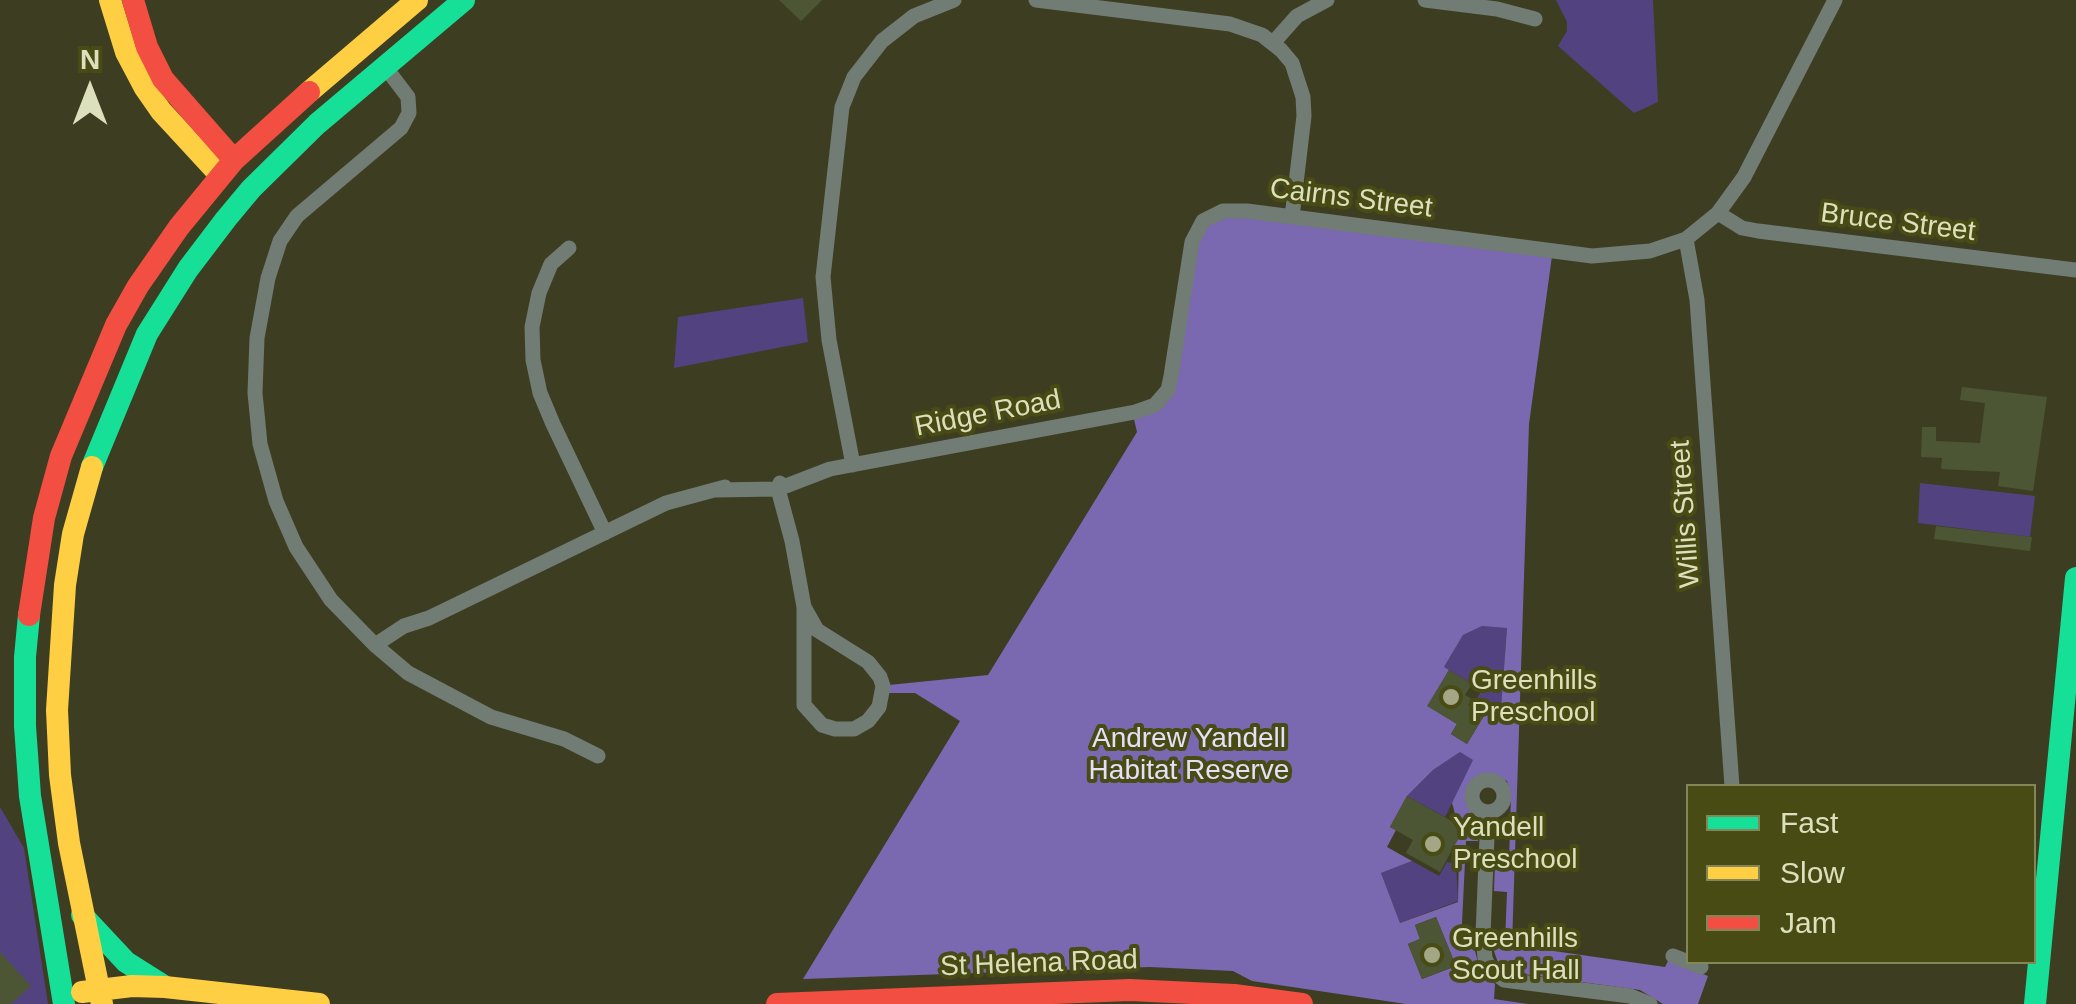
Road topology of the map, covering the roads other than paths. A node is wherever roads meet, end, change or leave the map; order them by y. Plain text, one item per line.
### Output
1 (110, 0) edge
2 (133, 0) edge
3 (417, 0) edge
4 (464, 0) edge
5 (954, 0) edge
6 (1036, 0) edge
7 (1327, 0) edge
8 (1425, 0) edge
9 (1836, 0) edge
10 (1535, 19) dead end
11 (366, 43) junction
12 (1273, 43) junction
13 (386, 68) junction
14 (189, 127) junction
15 (227, 167) junction
16 (252, 188) junction
17 (1718, 213) junction
18 (1292, 217) junction
19 (1686, 239) junction
20 (569, 248) dead end
21 (2076, 270) edge
22 (1155, 404) joint
23 (853, 465) junction
24 (782, 485) junction
25 (605, 533) junction
26 (2076, 578) edge
27 (804, 607) junction
28 (380, 650) junction
29 (598, 756) dead end
30 (1732, 784) edge
31 (1488, 812) dead end
32 (82, 914) junction
33 (166, 987) junction
34 (100, 996) edge
35 (63, 1000) edge
36 (976, 1000) edge
37 (318, 1004) edge
38 (778, 1004) edge
39 (1302, 1004) edge
40 (1650, 1004) edge
41 (2036, 1004) edge

1 - 14 main road
2 - 14 main road
3 - 11 main road
4 - 13 main road
5 - 23 street
6 - 12 street
7 - 12 street
8 - 10 street
9 - 17 street
11 - 13 main road
11 - 15 main road
12 - 18 street
13 - 16 main road
13 - 28 street
14 - 15 main road
15 - 16 main road
15 - 35 main road
16 - 32 main road
17 - 19 street
17 - 21 street, Bruce Street
18 - 19 street, Cairns Street
18 - 22 street, Cairns Street
19 - 30 street, Willis Street
20 - 25 street
22 - 23 street, Ridge Road
23 - 24 street, Ridge Road
24 - 25 street, Ridge Road
24 - 27 street
25 - 28 street, Ridge Road
26 - 41 main road
27 - 27 street
28 - 29 street
31 - 40 street
32 - 33 main road
32 - 34 main road
33 - 34 main road
33 - 37 main road
34 - 35 main road
36 - 38 main road, St Helena Road
36 - 39 main road, St Helena Road

